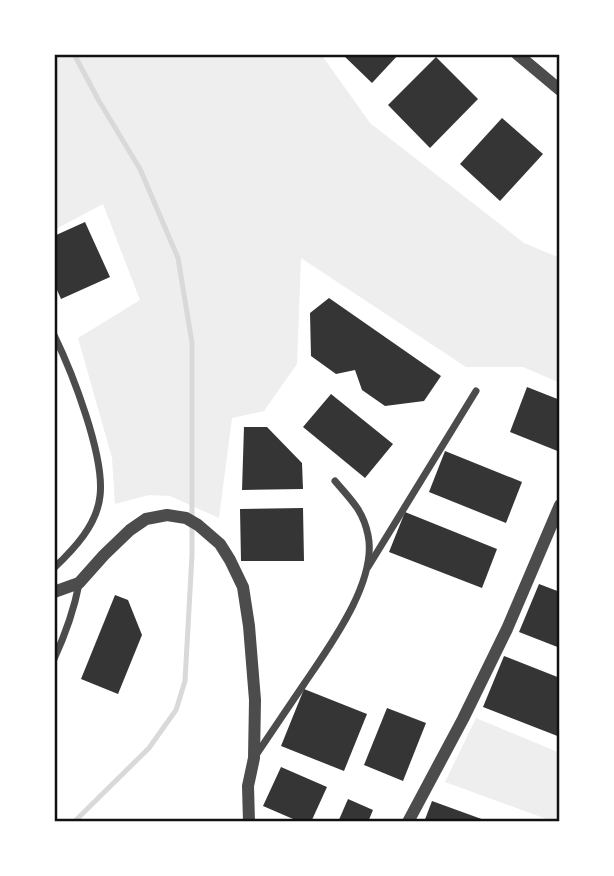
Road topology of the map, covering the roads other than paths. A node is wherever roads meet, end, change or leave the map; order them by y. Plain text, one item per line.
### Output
1 (517, 54) edge
2 (560, 90) edge
3 (54, 335) edge
4 (476, 391) dead end
5 (335, 481) dead end
6 (560, 505) edge
7 (54, 568) edge
8 (368, 568) junction
9 (79, 583) junction
10 (54, 592) edge
11 (54, 659) edge
12 (254, 758) junction
13 (249, 822) edge
14 (408, 822) edge

1 - 2 street
3 - 7 street
4 - 8 street
5 - 8 street
6 - 14 street
8 - 12 street
9 - 10 street
9 - 11 street
9 - 12 street
12 - 13 street

